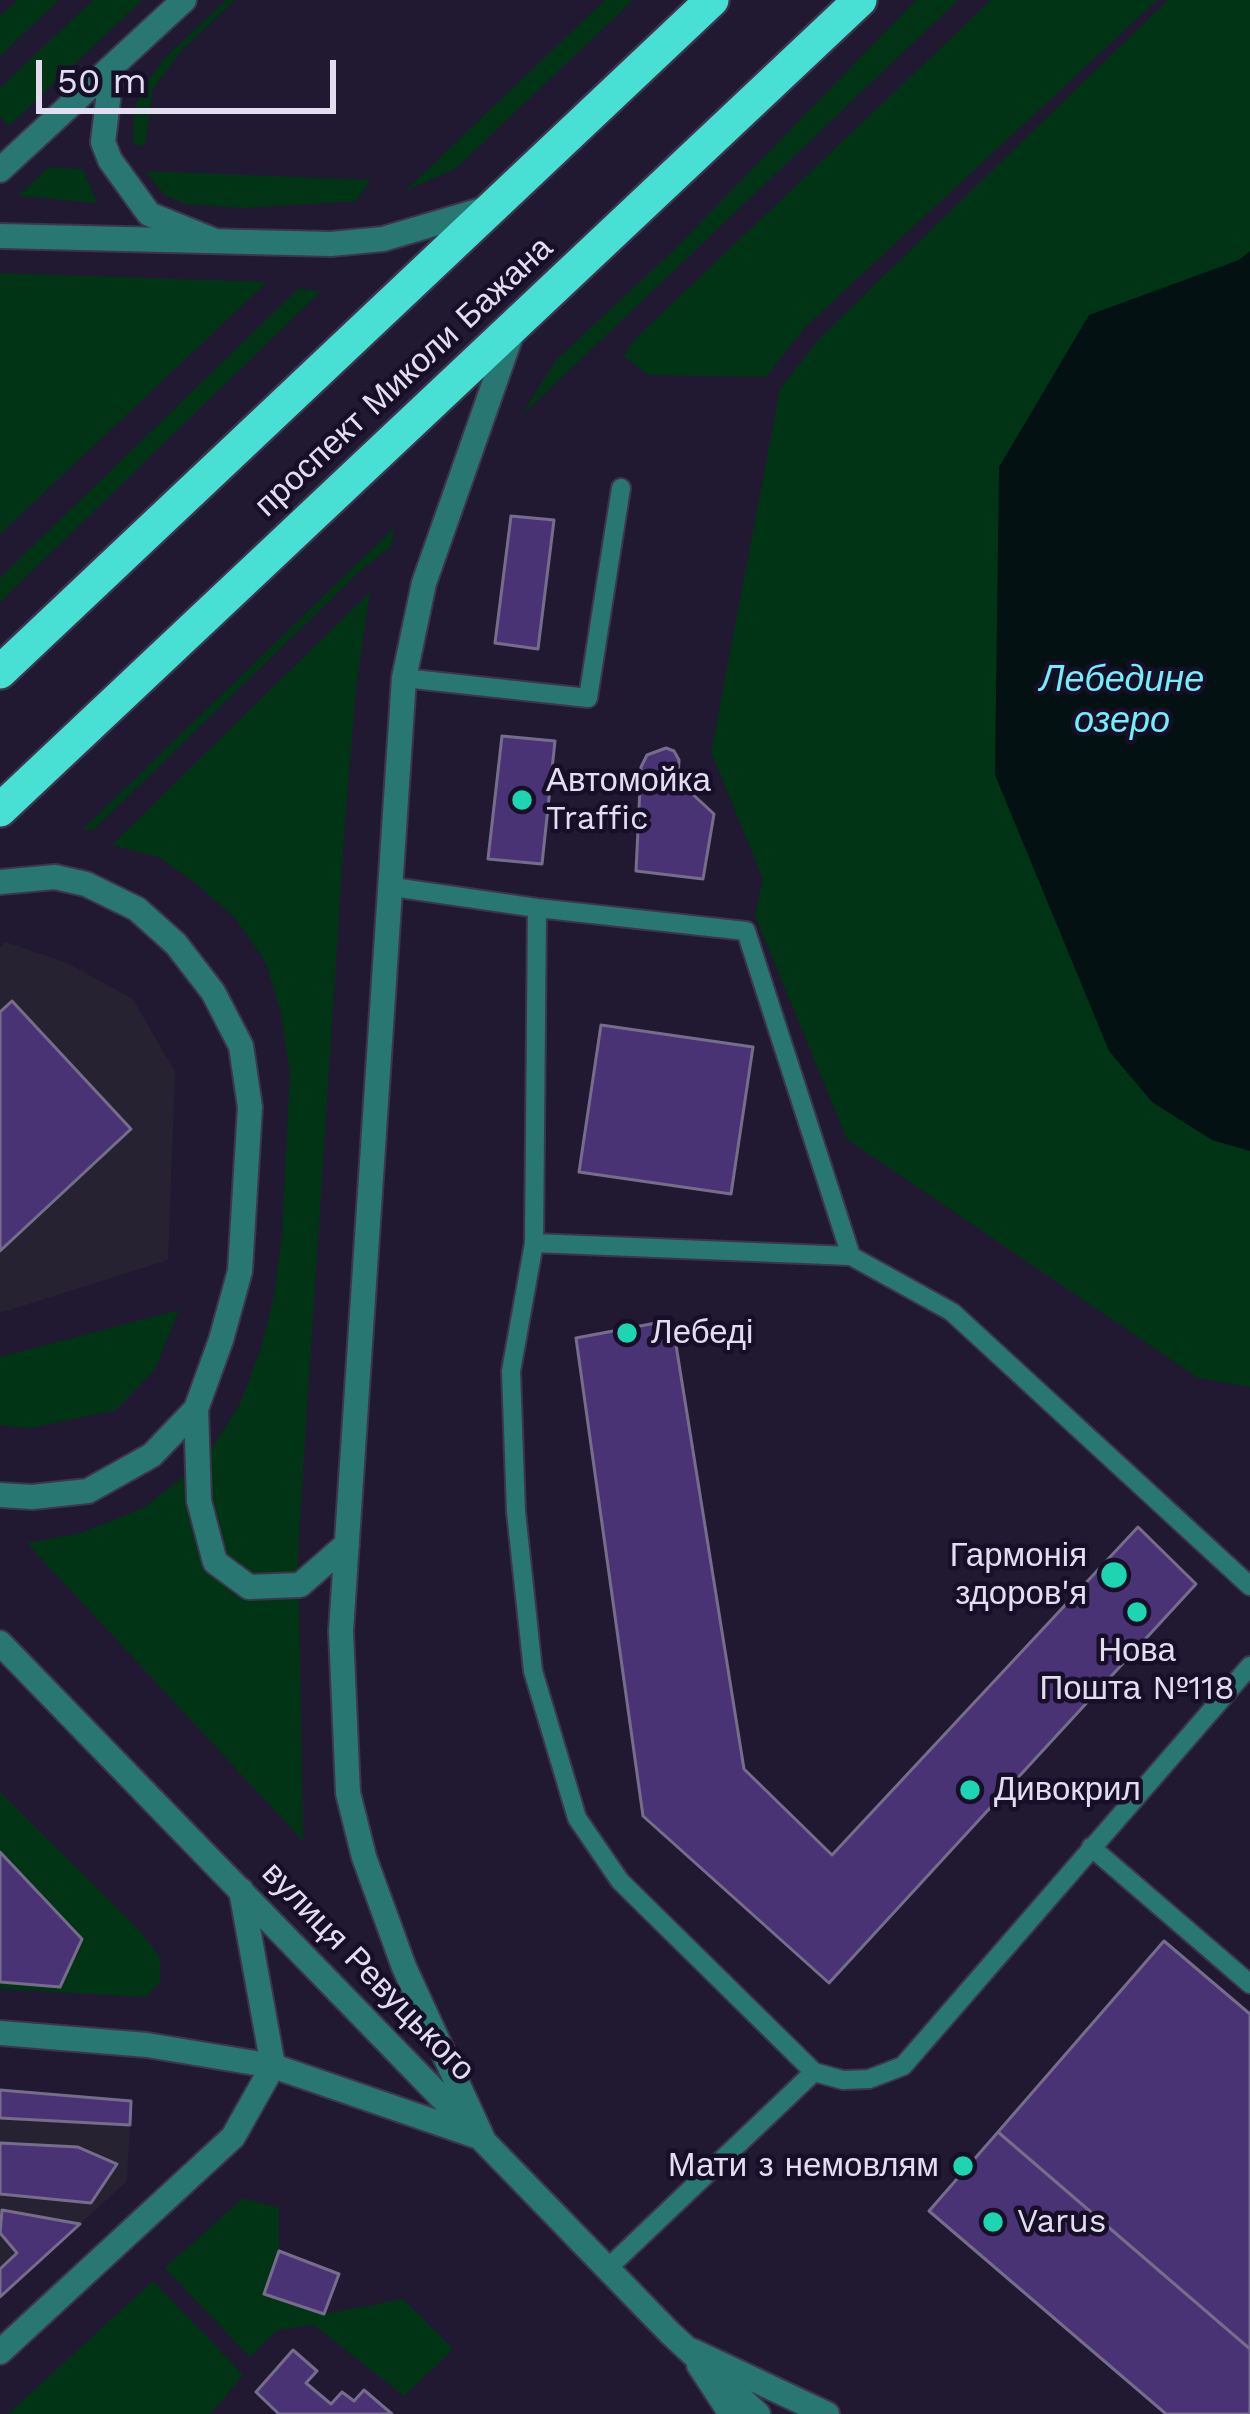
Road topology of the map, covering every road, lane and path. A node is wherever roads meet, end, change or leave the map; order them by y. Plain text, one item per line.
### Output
1 (184, 0) edge
2 (712, 0) edge
3 (860, 0) edge
4 (112, 67) junction
5 (0, 170) edge
6 (496, 205) junction
7 (0, 236) edge
8 (221, 244) junction
9 (514, 328) junction
10 (621, 488) dead end
11 (0, 672) edge
12 (404, 678) junction
13 (0, 810) edge
14 (0, 882) edge
15 (393, 887) junction
16 (537, 908) junction
17 (534, 1243) junction
18 (851, 1256) junction
19 (196, 1409) junction
20 (0, 1495) edge
21 (347, 1544) junction
22 (1250, 1586) edge
23 (0, 1642) edge
24 (1250, 1666) edge
25 (1091, 1847) junction
26 (240, 1887) junction
27 (1250, 1984) edge
28 (0, 2033) edge
29 (273, 2066) junction
30 (814, 2072) junction
31 (483, 2139) junction
32 (609, 2267) junction
33 (688, 2348) junction
34 (0, 2352) edge
35 (731, 2414) edge
36 (758, 2414) edge
37 (827, 2414) edge

1 - 4 street
2 - 6 highway, проспект Миколи Бажана
3 - 9 highway, проспект Миколи Бажана
4 - 5 street
4 - 8 street
6 - 8 street
6 - 11 highway, проспект Миколи Бажана
7 - 8 street
9 - 12 street
9 - 13 highway, проспект Миколи Бажана
10 - 12 lane
12 - 15 street
14 - 19 street
15 - 16 lane
15 - 21 street
16 - 17 lane
16 - 18 lane
17 - 18 lane
17 - 30 lane
18 - 22 lane
19 - 20 street
19 - 21 street
21 - 31 street
23 - 26 street, вулиця Ревуцького
24 - 25 lane
25 - 27 lane
25 - 30 lane
26 - 29 street
26 - 31 street, вулиця Ревуцького
28 - 29 street
29 - 31 street
29 - 34 street
30 - 32 lane
31 - 32 street, вулиця Ревуцького
32 - 33 street, вулиця Ревуцького
33 - 35 street, вулиця Ревуцького
33 - 36 street, вулиця Ревуцького
33 - 37 street, вулиця Ревуцького

